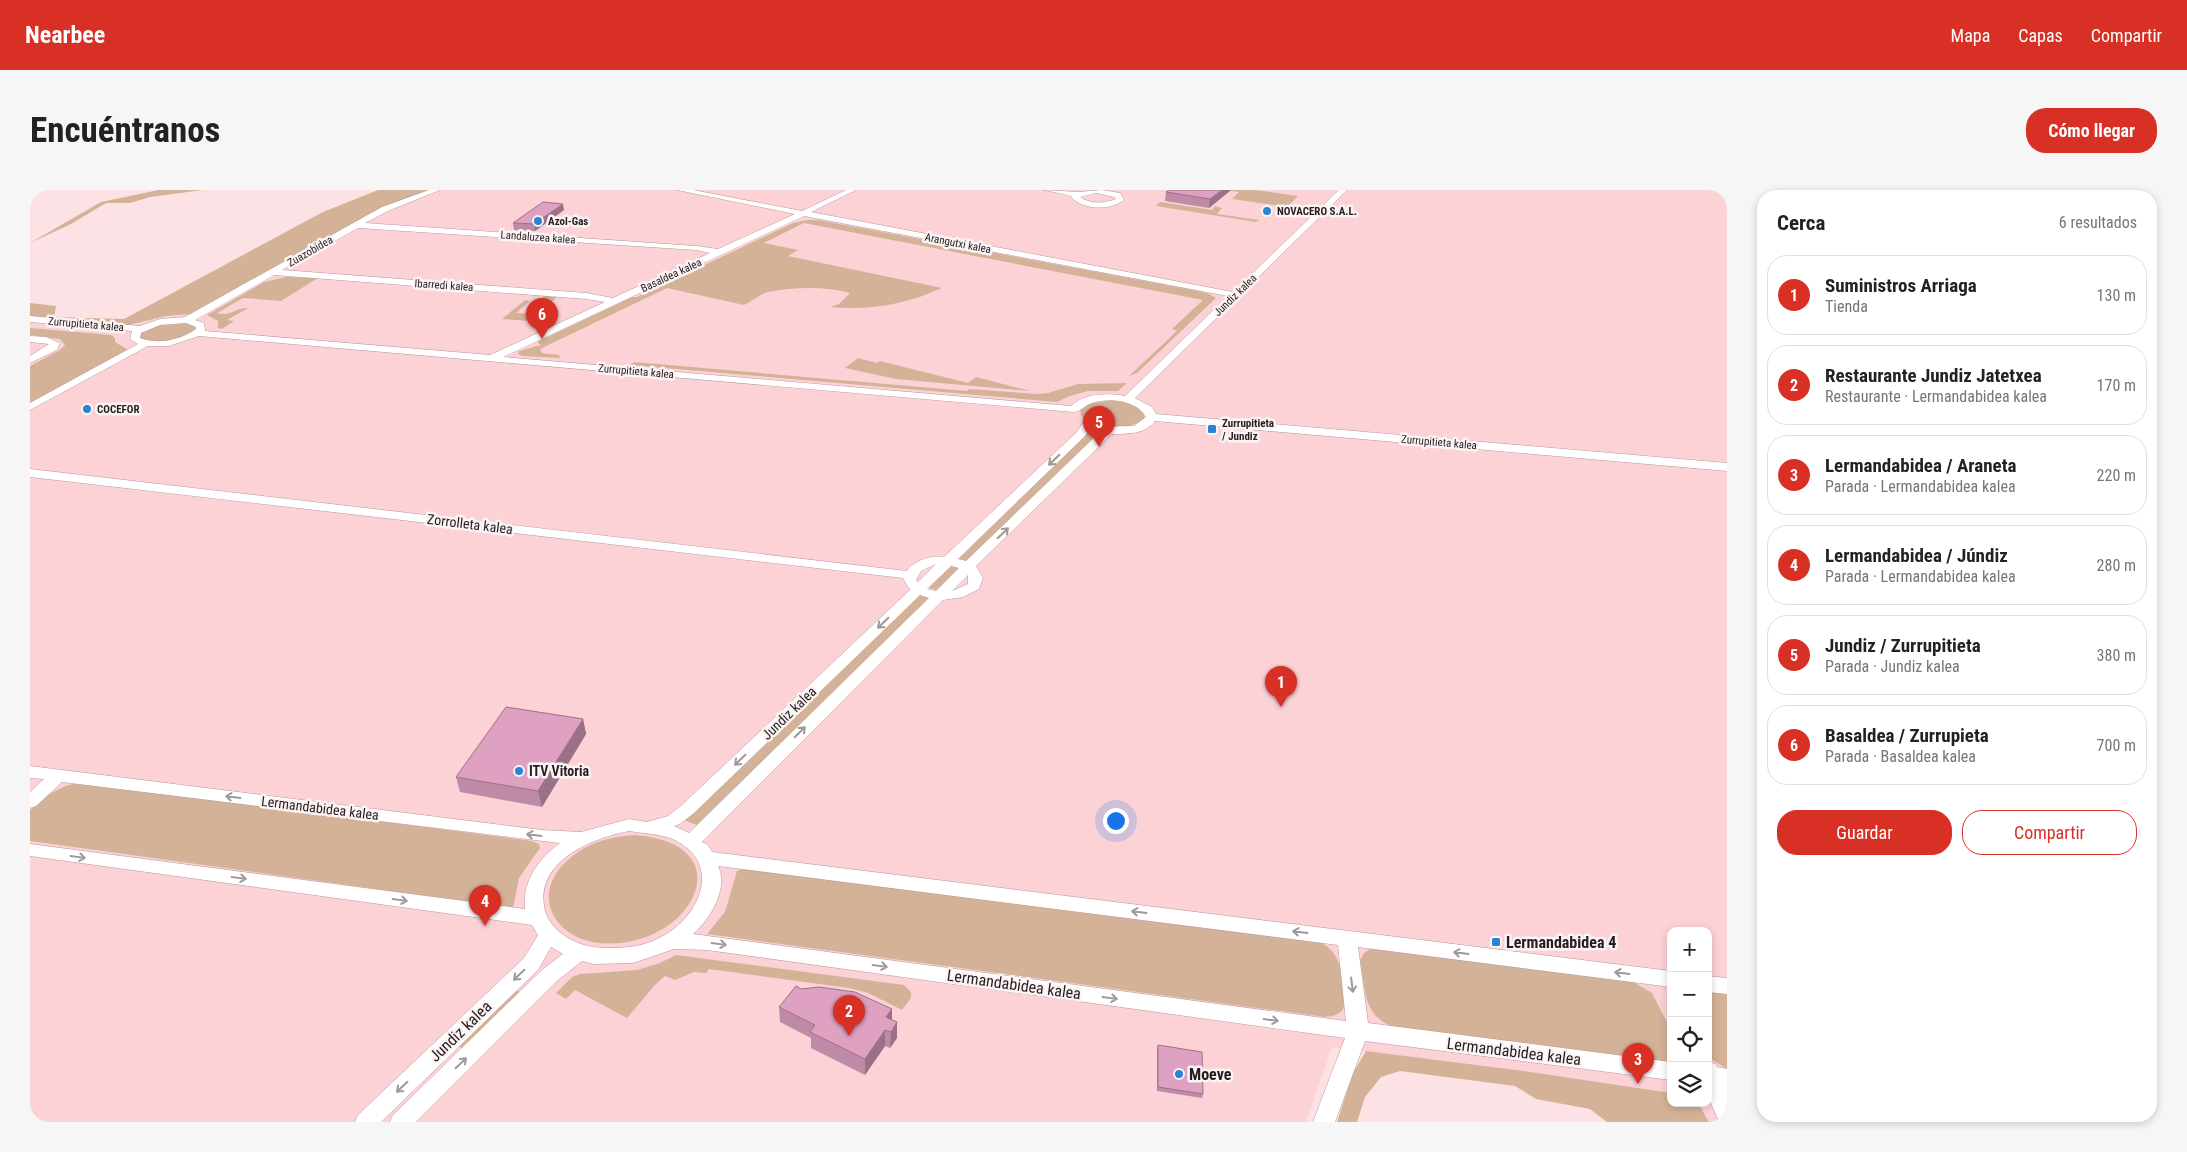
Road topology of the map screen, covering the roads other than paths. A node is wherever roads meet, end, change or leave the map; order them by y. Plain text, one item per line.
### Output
1 (38, 190) edge
2 (436, 190) edge
3 (681, 190) edge
4 (852, 190) edge
5 (1048, 190) edge
6 (1343, 190) edge
7 (30, 192) edge
8 (1076, 194) junction
9 (801, 214) junction
10 (355, 225) junction
11 (720, 252) junction
12 (273, 272) junction
13 (1235, 295) junction
14 (615, 301) junction
15 (30, 319) edge
16 (187, 320) junction
17 (142, 329) junction
18 (197, 333) junction
19 (30, 339) edge
20 (146, 343) junction
21 (490, 359) junction
22 (30, 360) edge
23 (1127, 400) junction
24 (30, 408) edge
25 (1074, 409) junction
26 (1152, 417) junction
27 (1087, 425) junction
28 (1109, 430) junction
29 (1727, 467) edge
30 (30, 473) edge
31 (948, 561) junction
32 (968, 567) junction
33 (910, 575) junction
34 (918, 590) junction
35 (938, 596) junction
36 (30, 772) edge
37 (59, 775) junction
38 (30, 802) edge
39 (653, 826) junction
40 (582, 838) junction
41 (692, 841) junction
42 (30, 850) edge
43 (707, 858) junction
44 (542, 927) junction
45 (1346, 938) junction
46 (670, 941) junction
47 (578, 953) junction
48 (1667, 983) edge
49 (1712, 984) edge
50 (1727, 986) edge
51 (1358, 1032) junction
52 (1667, 1071) edge
53 (1713, 1075) edge
54 (1727, 1114) edge
55 (366, 1122) edge
56 (401, 1122) edge
57 (1324, 1122) edge

1 - 7 street
2 - 10 street, Zuazobidea
3 - 9 street, Arangutxi kalea
4 - 9 street, Basaldea kalea
5 - 8 street
6 - 13 street, Jundiz kalea
8 - 8 street
9 - 11 street, Basaldea kalea
9 - 13 street, Arangutxi kalea
10 - 11 street, Landaluzea kalea
10 - 12 street, Zuazobidea
11 - 14 street, Basaldea kalea
12 - 14 street, Ibarredi kalea
12 - 16 street, Zuazobidea
13 - 23 street, Jundiz kalea
14 - 21 street, Basaldea kalea
15 - 17 street, Zurrupitieta kalea
16 - 17 street
16 - 18 street
17 - 20 street
18 - 20 street
18 - 21 street, Zurrupitieta kalea
19 - 22 street
20 - 24 street
21 - 25 street, Zurrupitieta kalea
23 - 25 street
23 - 26 street
25 - 27 street
26 - 28 street
26 - 29 street, Zurrupitieta kalea
27 - 28 street
27 -> 31 street, Jundiz kalea
32 -> 28 street
30 - 33 street, Zorrolleta kalea
31 - 32 street
31 - 33 street
31 - 34 street, Jundiz kalea
32 - 35 street
33 - 34 street
34 - 35 street
34 -> 39 street, Jundiz kalea
41 -> 35 street, Jundiz kalea
36 - 37 street, Lermandabidea kalea
37 - 38 street
40 -> 37 street, Lermandabidea kalea
39 - 40 street
39 - 41 street
40 - 44 street
41 - 43 street
42 -> 44 street
45 -> 43 street
43 - 46 street
44 - 47 street
44 -> 55 street, Jundiz kalea
48 -> 45 street
45 -> 51 street
46 - 47 street
46 -> 51 street, Lermandabidea kalea
56 -> 47 street, Jundiz kalea
49 - 50 street
51 - 52 street, Lermandabidea kalea
51 - 57 street
53 - 54 street

